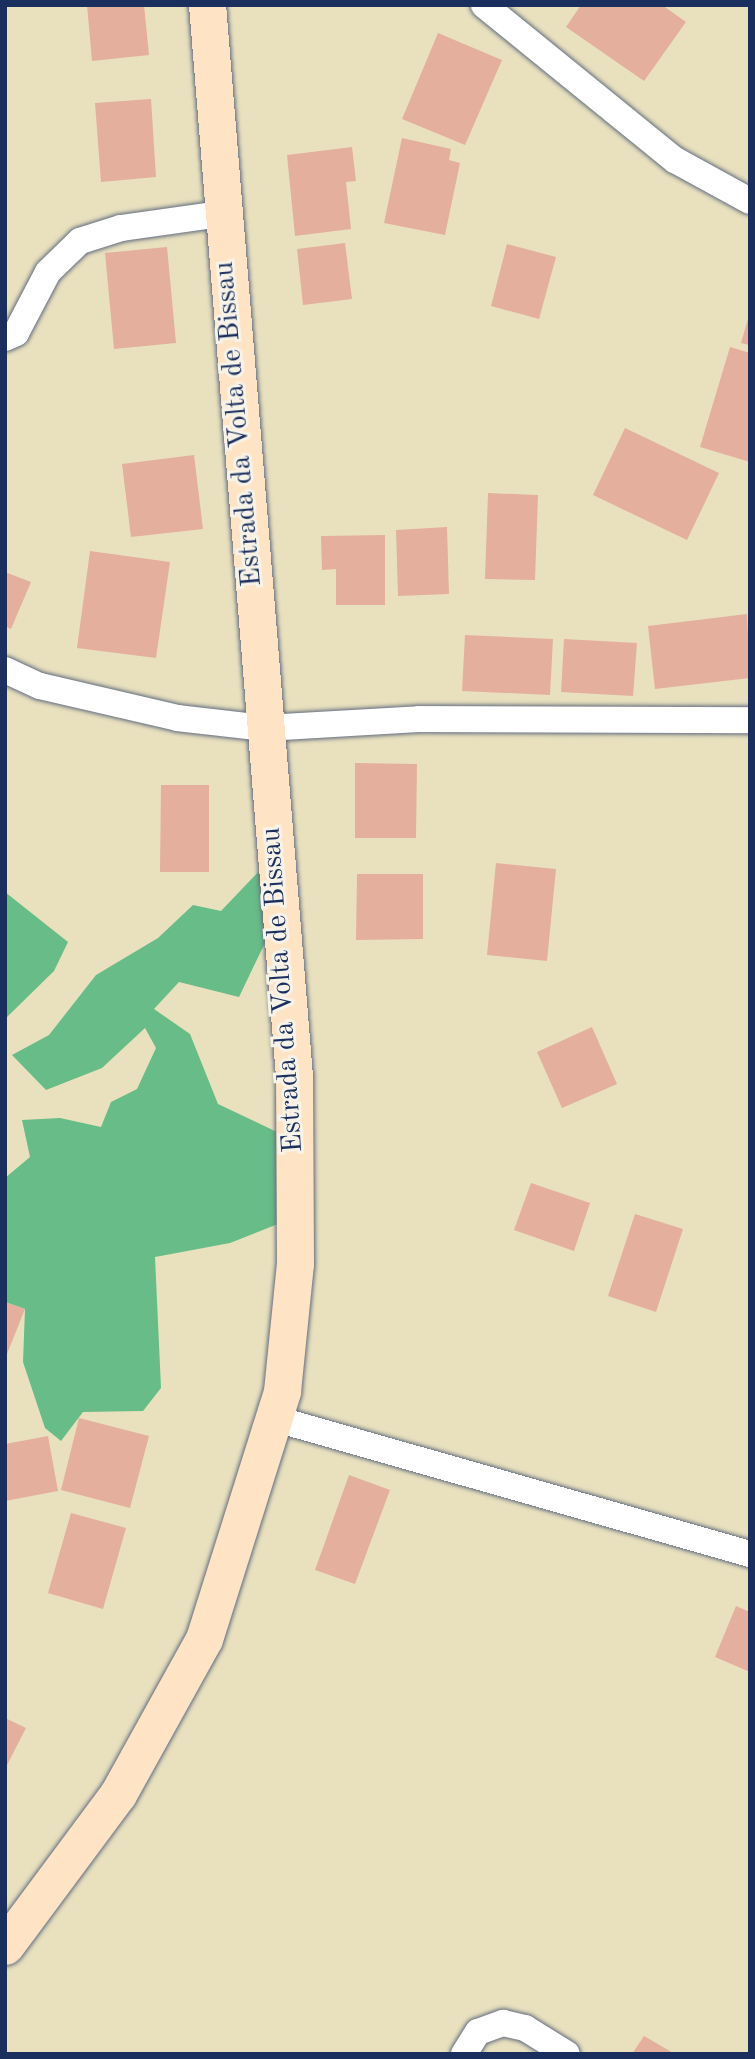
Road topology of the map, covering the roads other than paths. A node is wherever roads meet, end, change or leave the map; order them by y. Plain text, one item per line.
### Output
1 (207, 5) edge
2 (484, 5) edge
3 (750, 201) edge
4 (221, 214) junction
5 (5, 338) edge
6 (5, 670) edge
7 (750, 720) edge
8 (265, 728) junction
9 (276, 1419) junction
10 (750, 1554) edge
11 (5, 1946) edge
12 (464, 2054) edge
13 (567, 2054) edge

1 - 4 main road, Estrada da Volta de Bissau
2 - 3 street
4 - 5 street
4 - 8 main road, Estrada da Volta de Bissau
6 - 8 street
7 - 8 street
8 - 9 main road, Estrada da Volta de Bissau
9 - 10 street
9 - 11 main road, Estrada da Volta de Bissau
12 - 13 street

